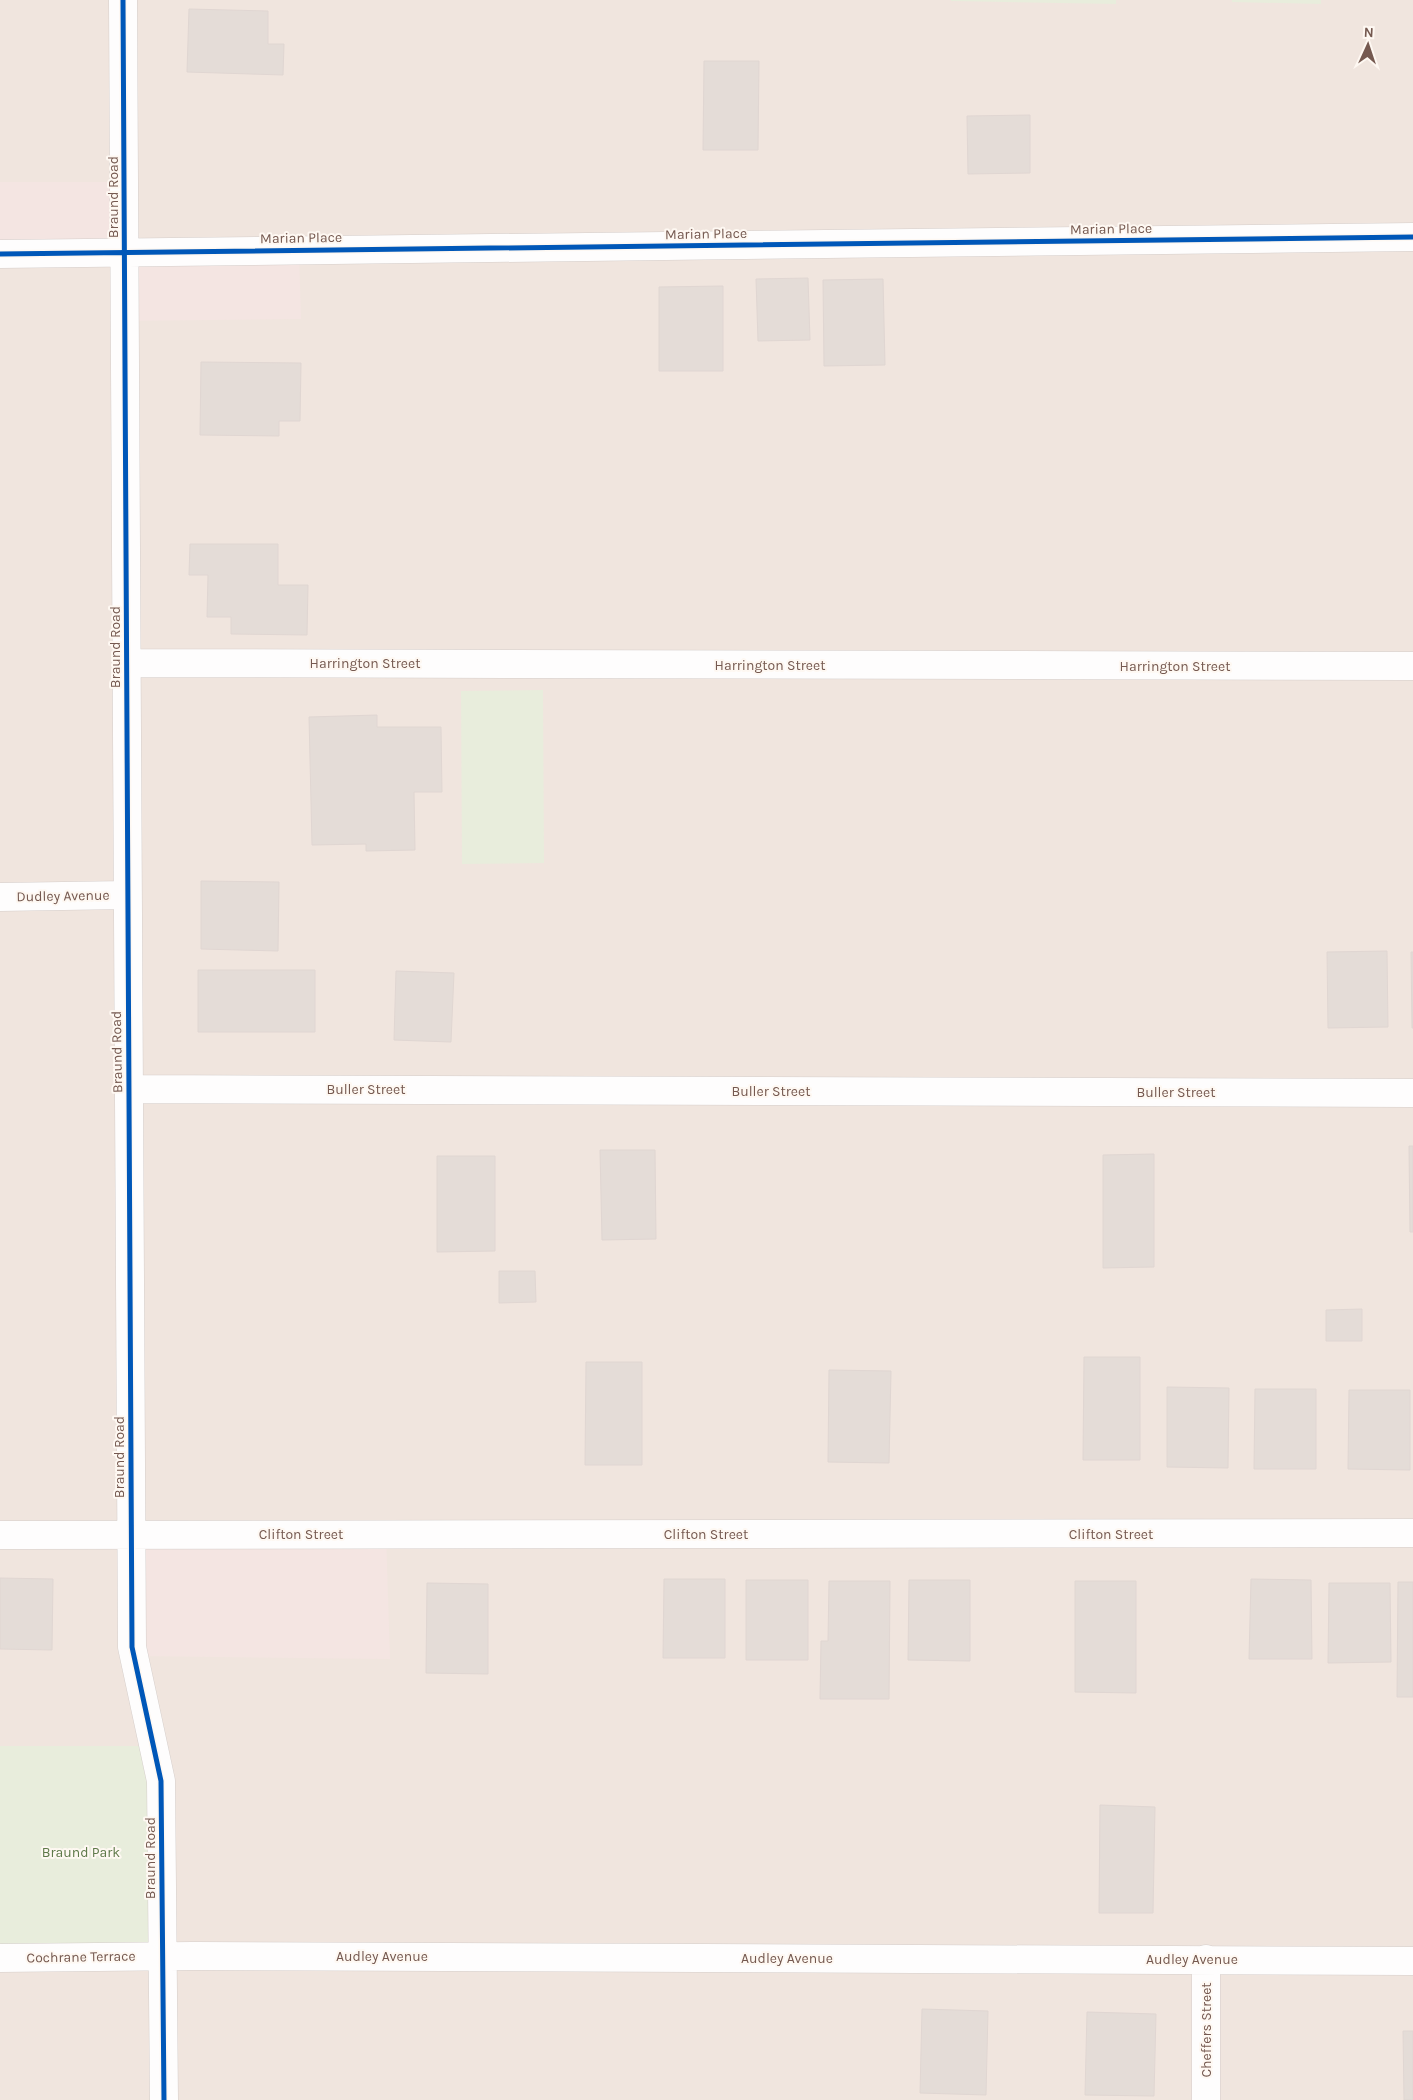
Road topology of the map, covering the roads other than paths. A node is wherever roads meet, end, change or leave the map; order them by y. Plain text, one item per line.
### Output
1 (123, 0) edge
2 (1413, 237) edge
3 (124, 252) junction
4 (0, 254) edge
5 (126, 663) junction
6 (1413, 666) edge
7 (126, 895) junction
8 (0, 897) edge
9 (129, 1089) junction
10 (1413, 1093) edge
11 (1413, 1533) edge
12 (0, 1535) edge
13 (131, 1535) junction
14 (162, 1956) junction
15 (0, 1958) edge
16 (1206, 1959) junction
17 (1413, 1961) edge
18 (164, 2100) edge
19 (1206, 2100) edge

1 - 3 street, Braund Road
2 - 3 street, Marian Place
3 - 4 street, Marian Place
3 - 5 street, Braund Road
5 - 6 street, Harrington Street
5 - 7 street, Braund Road
7 - 8 street, Dudley Avenue
7 - 9 street, Braund Road
9 - 10 street, Buller Street
9 - 13 street, Braund Road
11 - 13 street, Clifton Street
12 - 13 street, Clifton Street
13 - 14 street, Braund Road
14 - 15 street, Cochrane Terrace
14 - 16 street, Audley Avenue
14 - 18 street, Braund Road
16 - 17 street, Audley Avenue
16 - 19 street, Cheffers Street

